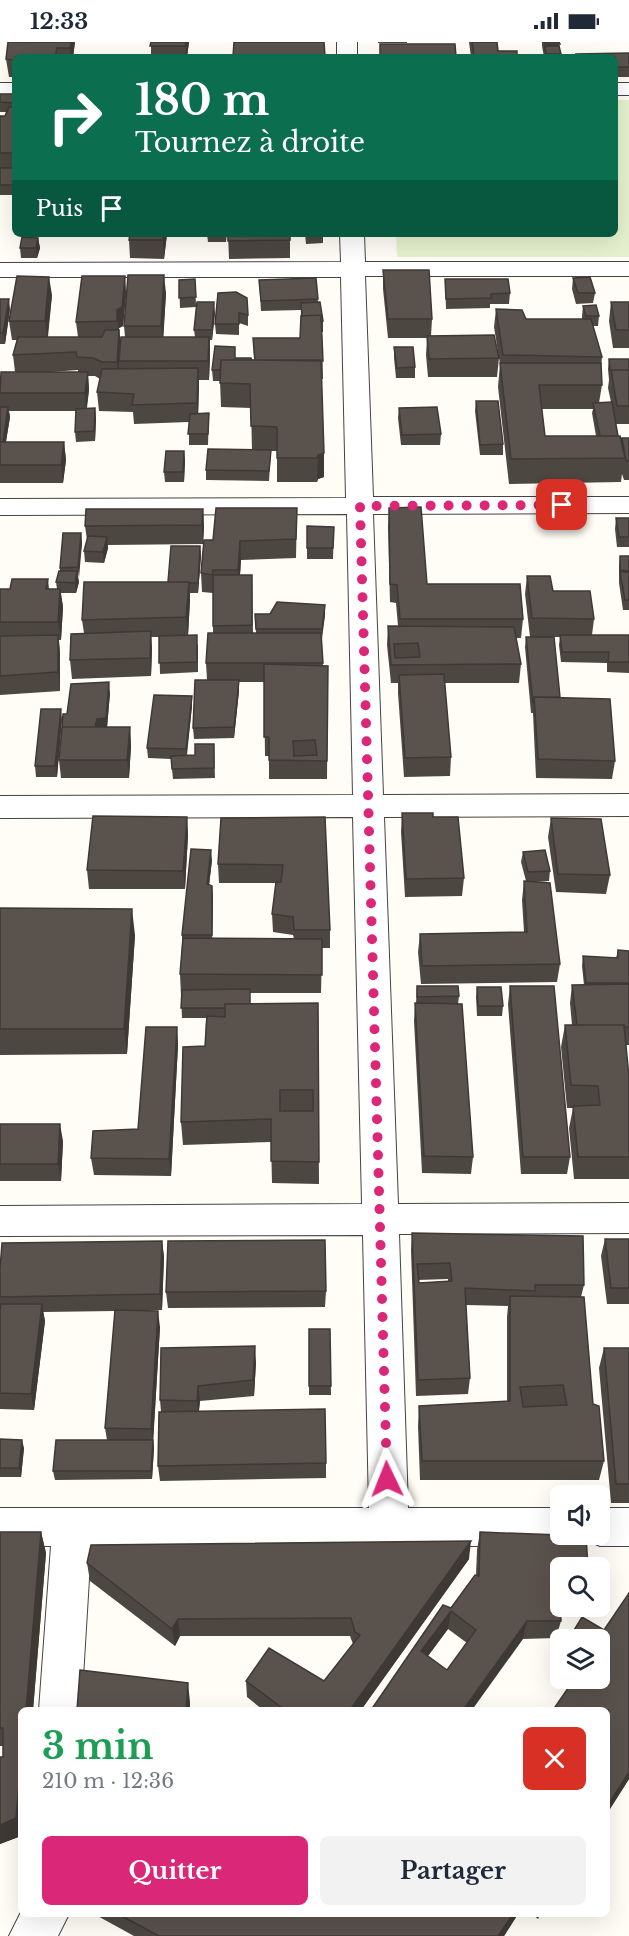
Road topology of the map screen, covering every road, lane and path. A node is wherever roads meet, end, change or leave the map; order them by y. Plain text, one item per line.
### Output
1 (352, 237) edge
2 (353, 269) junction
3 (629, 269) edge
4 (0, 270) edge
5 (629, 505) edge
6 (360, 506) junction
7 (0, 507) edge
8 (629, 805) edge
9 (368, 806) junction
10 (0, 807) edge
11 (629, 1218) edge
12 (380, 1219) junction
13 (0, 1221) edge
14 (0, 1527) edge
15 (72, 1527) junction
16 (389, 1527) junction
17 (550, 1527) edge
18 (610, 1527) edge
19 (629, 1527) edge
20 (60, 1707) edge
21 (44, 1917) edge
22 (32, 1936) edge

1 - 2 street
2 - 3 street
2 - 4 street
2 - 6 street
5 - 6 street
6 - 7 street
6 - 9 street
8 - 9 street
9 - 10 street
9 - 12 street
11 - 12 street
12 - 13 street
12 - 16 street
14 - 15 street
15 - 16 street
15 - 20 street
16 - 17 street
18 - 19 street
21 - 22 street

